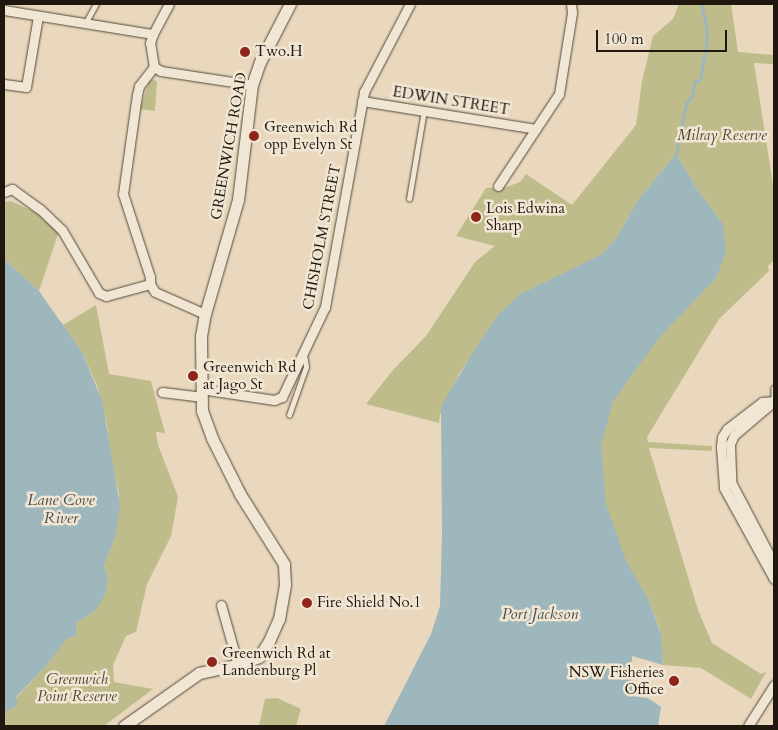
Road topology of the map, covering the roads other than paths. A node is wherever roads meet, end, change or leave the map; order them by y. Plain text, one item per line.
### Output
1 (96, 4) edge
2 (169, 4) edge
3 (290, 4) edge
4 (410, 4) edge
5 (571, 4) edge
6 (16, 8) edge
7 (4, 10) edge
8 (38, 16) junction
9 (85, 23) junction
10 (153, 34) junction
11 (154, 67) junction
12 (4, 84) edge
13 (252, 85) junction
14 (362, 101) junction
15 (424, 110) junction
16 (536, 129) junction
17 (498, 186) dead end
18 (4, 192) edge
19 (409, 199) dead end
20 (150, 284) junction
21 (205, 314) junction
22 (304, 354) junction
23 (774, 388) edge
24 (162, 392) dead end
25 (201, 393) junction
26 (774, 400) edge
27 (289, 415) dead end
28 (774, 564) edge
29 (774, 579) edge
30 (221, 605) dead end
31 (238, 665) junction
32 (774, 684) edge
33 (124, 726) edge
34 (748, 726) edge

1 - 9 lane
2 - 10 street
3 - 13 street, GREENWICH ROAD
4 - 14 street, CHISHOLM STREET
5 - 16 street
6 - 7 street
6 - 8 street
8 - 9 street
8 - 12 street
9 - 10 street
10 - 11 street
11 - 13 street
11 - 20 street
13 - 21 street, GREENWICH ROAD
14 - 15 street, EDWIN STREET
14 - 22 street, CHISHOLM STREET
15 - 16 street, EDWIN STREET
15 - 19 lane
16 - 17 street
18 - 20 street
20 - 21 street
21 - 25 street, GREENWICH ROAD
22 - 25 street, CHISHOLM STREET
22 - 27 lane
23 - 26 lane
24 - 25 street, CHISHOLM STREET
25 - 31 street, GREENWICH ROAD
26 - 28 street
26 - 29 street
30 - 31 street
31 - 33 street, GREENWICH ROAD
32 - 34 street

